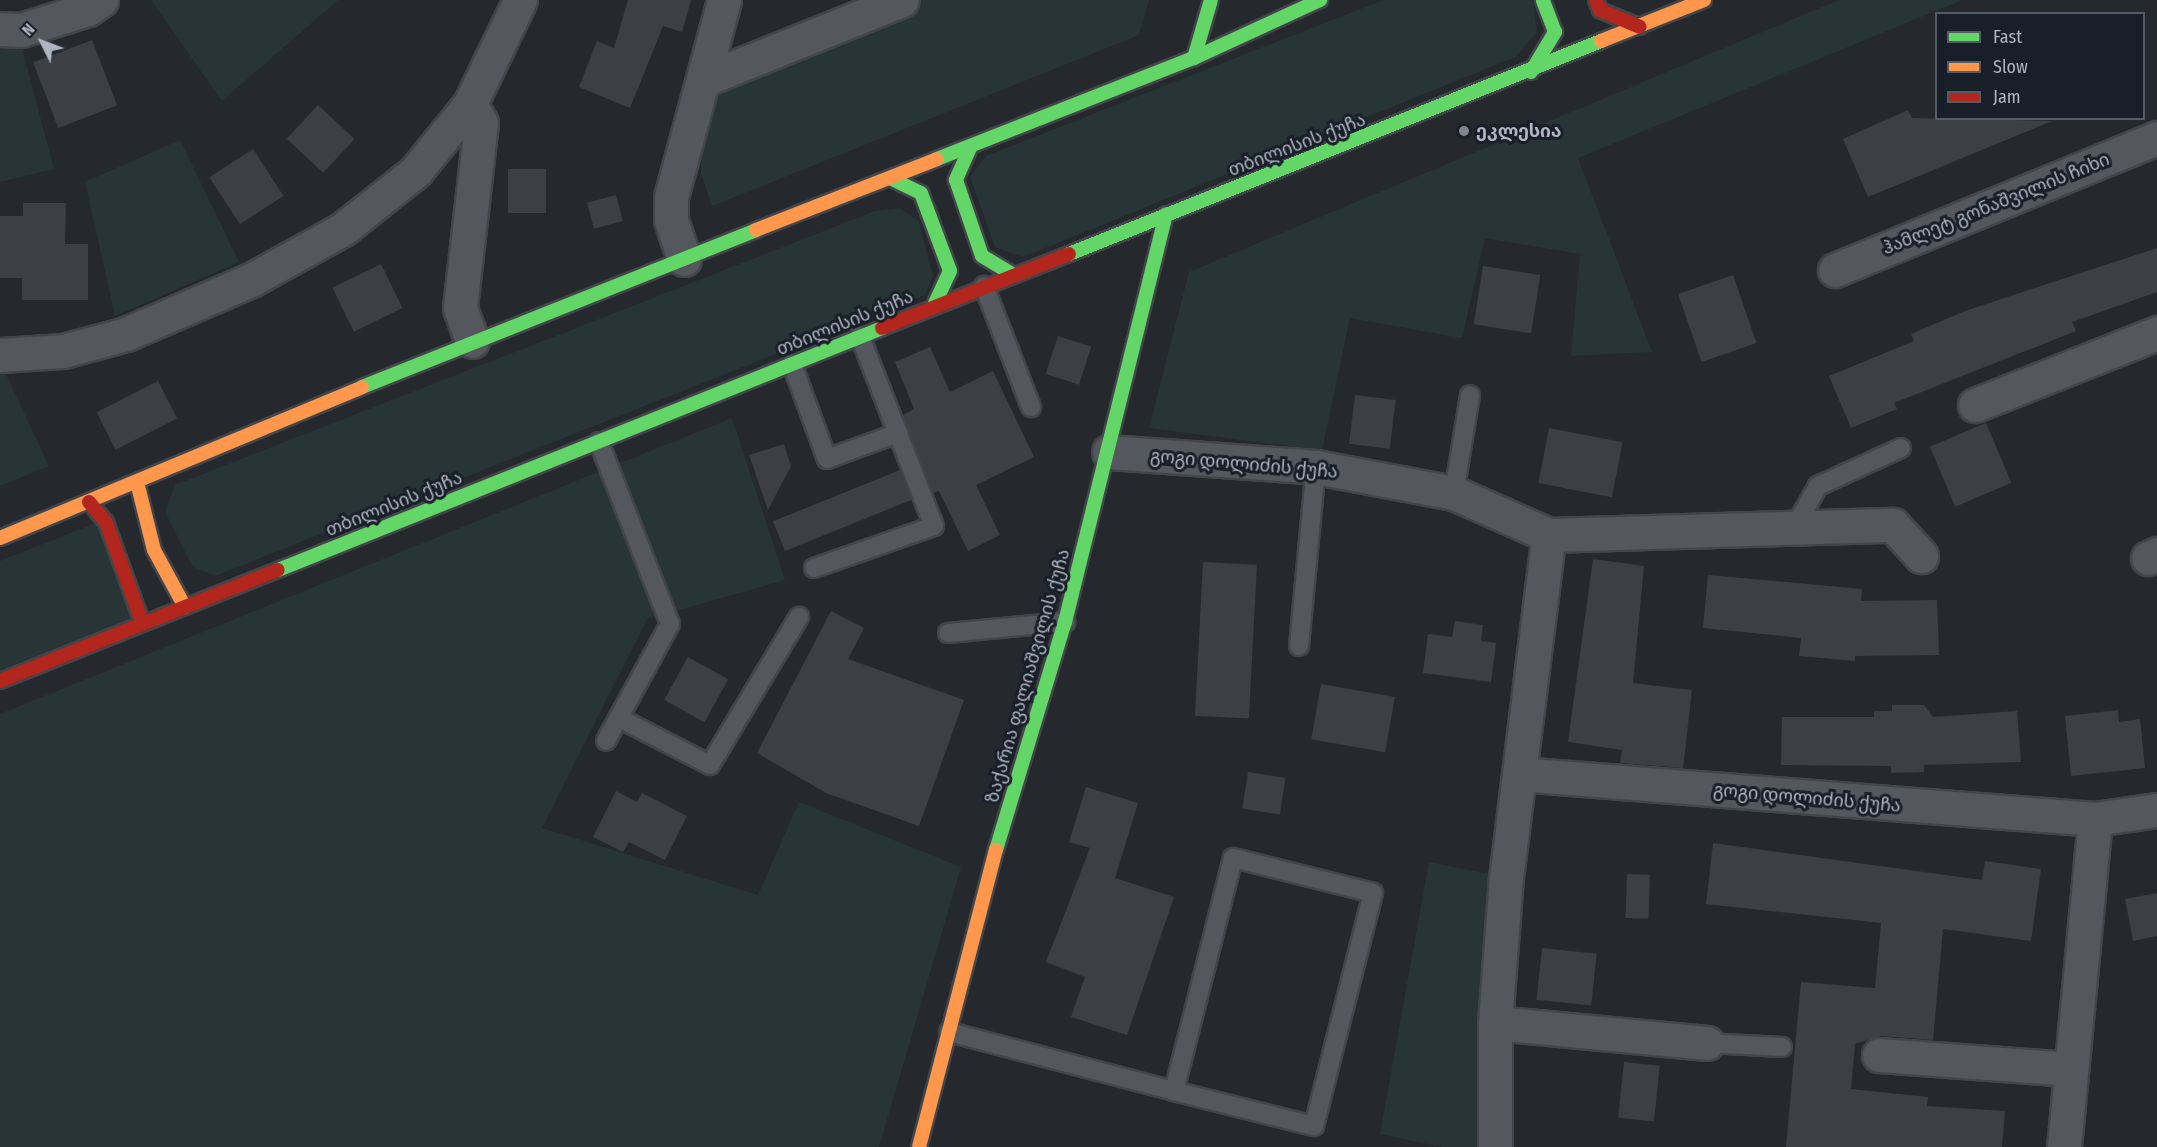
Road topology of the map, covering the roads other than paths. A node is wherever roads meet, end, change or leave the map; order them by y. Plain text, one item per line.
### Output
1 (101, 0) edge
2 (520, 0) edge
3 (724, 0) edge
4 (902, 0) edge
5 (1211, 0) edge
6 (1320, 0) edge
7 (1543, 0) edge
8 (1596, 0) edge
9 (1704, 0) edge
10 (1640, 27) junction
11 (0, 29) edge
12 (1194, 58) junction
13 (1531, 72) junction
14 (702, 80) junction
15 (470, 104) junction
16 (2157, 138) edge
17 (970, 148) junction
18 (892, 179) junction
19 (1166, 214) junction
20 (684, 259) junction
21 (1835, 270) dead end
22 (1014, 275) junction
23 (984, 286) junction
24 (934, 306) junction
25 (2157, 333) edge
26 (860, 336) junction
27 (472, 341) junction
28 (0, 355) edge
29 (792, 364) junction
30 (1470, 396) dead end
31 (1975, 405) dead end
32 (1031, 407) dead end
33 (898, 433) junction
34 (599, 442) junction
35 (1901, 448) dead end
36 (1109, 452) junction
37 (1316, 467) junction
38 (136, 482) junction
39 (1454, 493) junction
40 (89, 502) junction
41 (1796, 525) junction
42 (1549, 535) junction
43 (0, 538) edge
44 (1921, 556) dead end
45 (814, 568) dead end
46 (185, 607) junction
47 (799, 617) dead end
48 (142, 622) junction
49 (1065, 622) junction
50 (948, 633) dead end
51 (1299, 646) dead end
52 (0, 681) edge
53 (619, 718) junction
54 (606, 741) dead end
55 (1519, 774) junction
56 (2157, 810) edge
57 (2095, 819) junction
58 (1495, 1023) junction
59 (949, 1032) junction
60 (1707, 1042) joint
61 (1782, 1047) dead end
62 (1880, 1055) dead end
63 (2070, 1069) junction
64 (1174, 1091) junction
65 (920, 1147) edge
66 (1496, 1147) edge
67 (2064, 1147) edge

1 - 11 street
2 - 15 street
3 - 14 street
4 - 14 street
5 - 12 main road
6 - 12 main road
7 - 13 main road
8 - 10 main road
9 - 10 main road, თბილისის ქუჩა
10 - 13 main road, თბილისის ქუჩა
12 - 17 main road
13 - 19 main road, თბილისის ქუჩა
14 - 20 street
15 - 27 street
15 - 28 street
16 - 21 street, ჰამლეტ გონაშვილის ჩიხი
17 - 18 main road
17 - 22 main road
18 - 20 main road
18 - 24 main road
19 - 22 main road, თბილისის ქუჩა
19 - 36 main road, ზაქარია ფალიაშვილის ქუჩა
20 - 27 main road
22 - 23 main road, თბილისის ქუჩა
23 - 24 main road, თბილისის ქუჩა
23 - 32 lane
24 - 26 main road, თბილისის ქუჩა
25 - 31 street
26 - 29 main road, თბილისის ქუჩა
26 - 33 lane
27 - 38 main road
29 - 33 lane
29 - 34 main road, თბილისის ქუჩა
30 - 39 lane
33 - 45 lane
34 - 46 main road, თბილისის ქუჩა
34 - 53 lane
35 - 41 lane
36 - 37 street, გოგი დოლიძის ქუჩა
36 - 49 main road, ზაქარია ფალიაშვილის ქუჩა
37 - 39 street, გოგი დოლიძის ქუჩა
37 - 51 lane
38 - 40 main road
38 - 46 main road
39 - 42 street, გოგი დოლიძის ქუჩა
40 - 43 main road
40 - 48 main road
41 - 42 street, გოგი დოლიძის ქუჩა
41 - 44 street, გოგი დოლიძის ქუჩა
42 - 55 street
46 - 48 main road, თბილისის ქუჩა
47 - 53 lane
48 - 52 main road, თბილისის ქუჩა
49 - 50 lane
49 - 59 main road, ზაქარია ფალიაშვილის ქუჩა
53 - 54 lane
55 - 57 street, გოგი დოლიძის ქუჩა
55 - 58 street
56 - 57 street, გოგი დოლიძის ქუჩა
57 - 63 street
58 - 60 street
58 - 66 street
59 - 64 lane
59 - 65 main road, ზაქარია ფალიაშვილის ქუჩა
60 - 61 lane
62 - 63 street
63 - 67 street
64 - 64 lane

